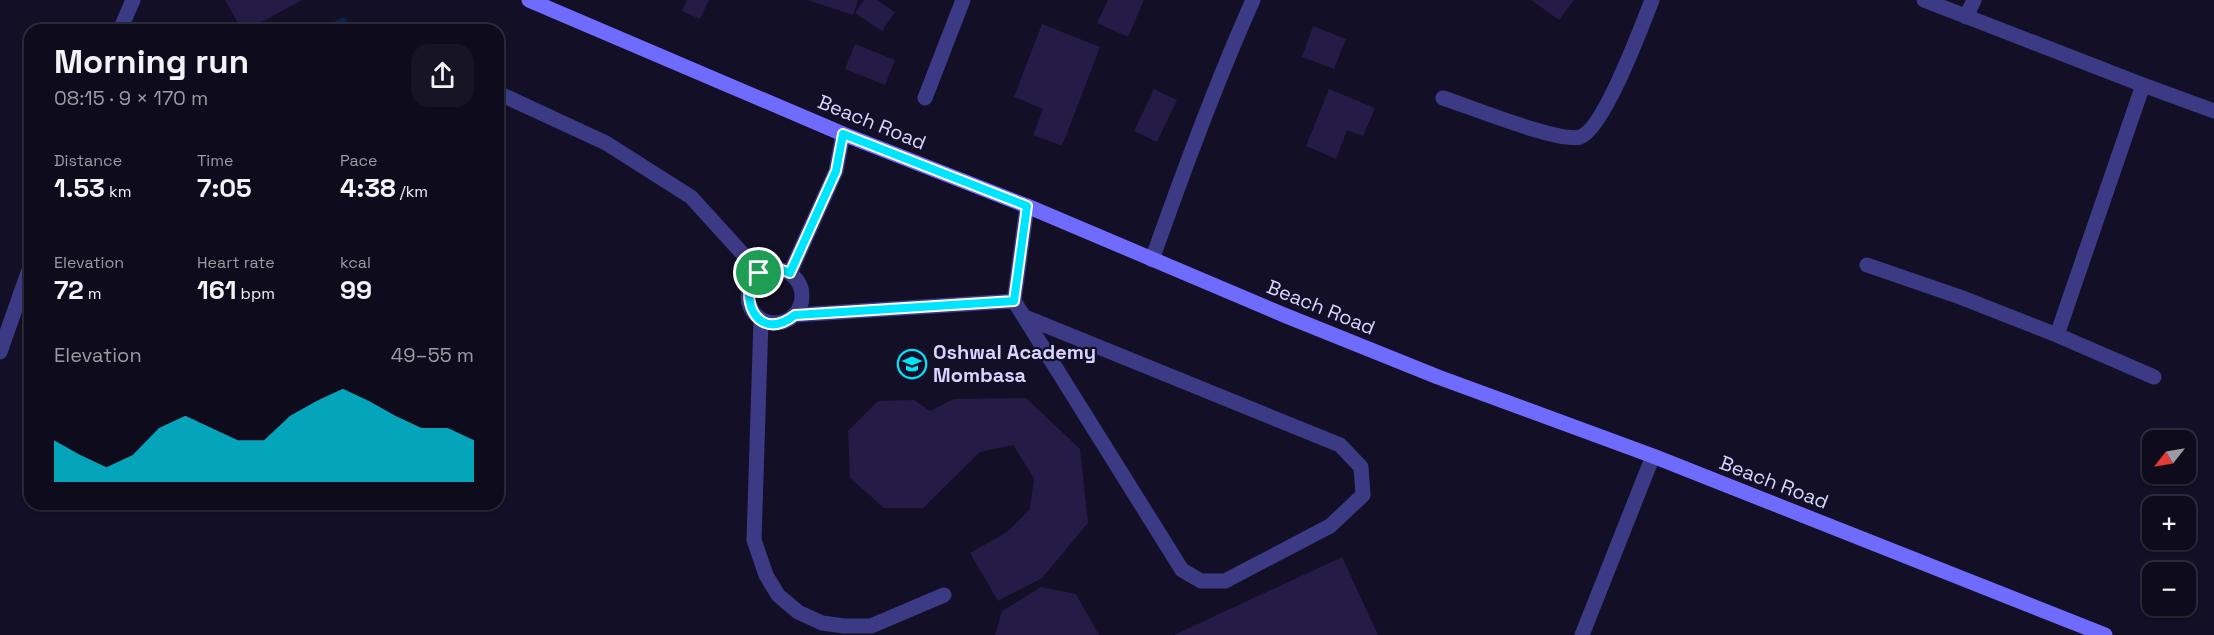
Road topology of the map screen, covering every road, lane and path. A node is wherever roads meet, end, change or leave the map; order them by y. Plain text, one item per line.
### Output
1 (133, 0) edge
2 (529, 0) edge
3 (963, 0) edge
4 (1253, 0) edge
5 (1652, 0) edge
6 (1924, 0) edge
7 (1974, 0) edge
8 (1966, 17) junction
9 (123, 24) edge
10 (2143, 86) junction
11 (504, 96) edge
12 (925, 98) dead end
13 (1443, 98) dead end
14 (2214, 111) edge
15 (843, 134) junction
16 (1027, 206) junction
17 (1152, 260) junction
18 (1867, 265) dead end
19 (759, 273) junction
20 (790, 273) junction
21 (24, 284) edge
22 (1014, 301) junction
23 (795, 315) junction
24 (1025, 317) junction
25 (761, 320) junction
26 (2057, 335) junction
27 (0, 352) edge
28 (2154, 377) dead end
29 (1653, 456) junction
30 (944, 595) dead end
31 (1582, 635) edge
32 (2105, 635) edge

1 - 9 street
2 - 15 main road, Beach Road
3 - 12 street
4 - 17 street
5 - 13 street
6 - 8 street
7 - 8 street
8 - 10 street
10 - 14 street
10 - 26 street
11 - 19 street
15 - 16 main road, Beach Road
15 - 20 street
16 - 17 main road, Beach Road
16 - 22 street
17 - 29 main road, Beach Road
18 - 26 street
19 - 20 street
19 - 25 street
20 - 23 street
21 - 27 street
22 - 23 street
22 - 24 street
23 - 25 street
24 - 24 street
25 - 30 street
26 - 28 street
29 - 31 street
29 - 32 main road, Beach Road

